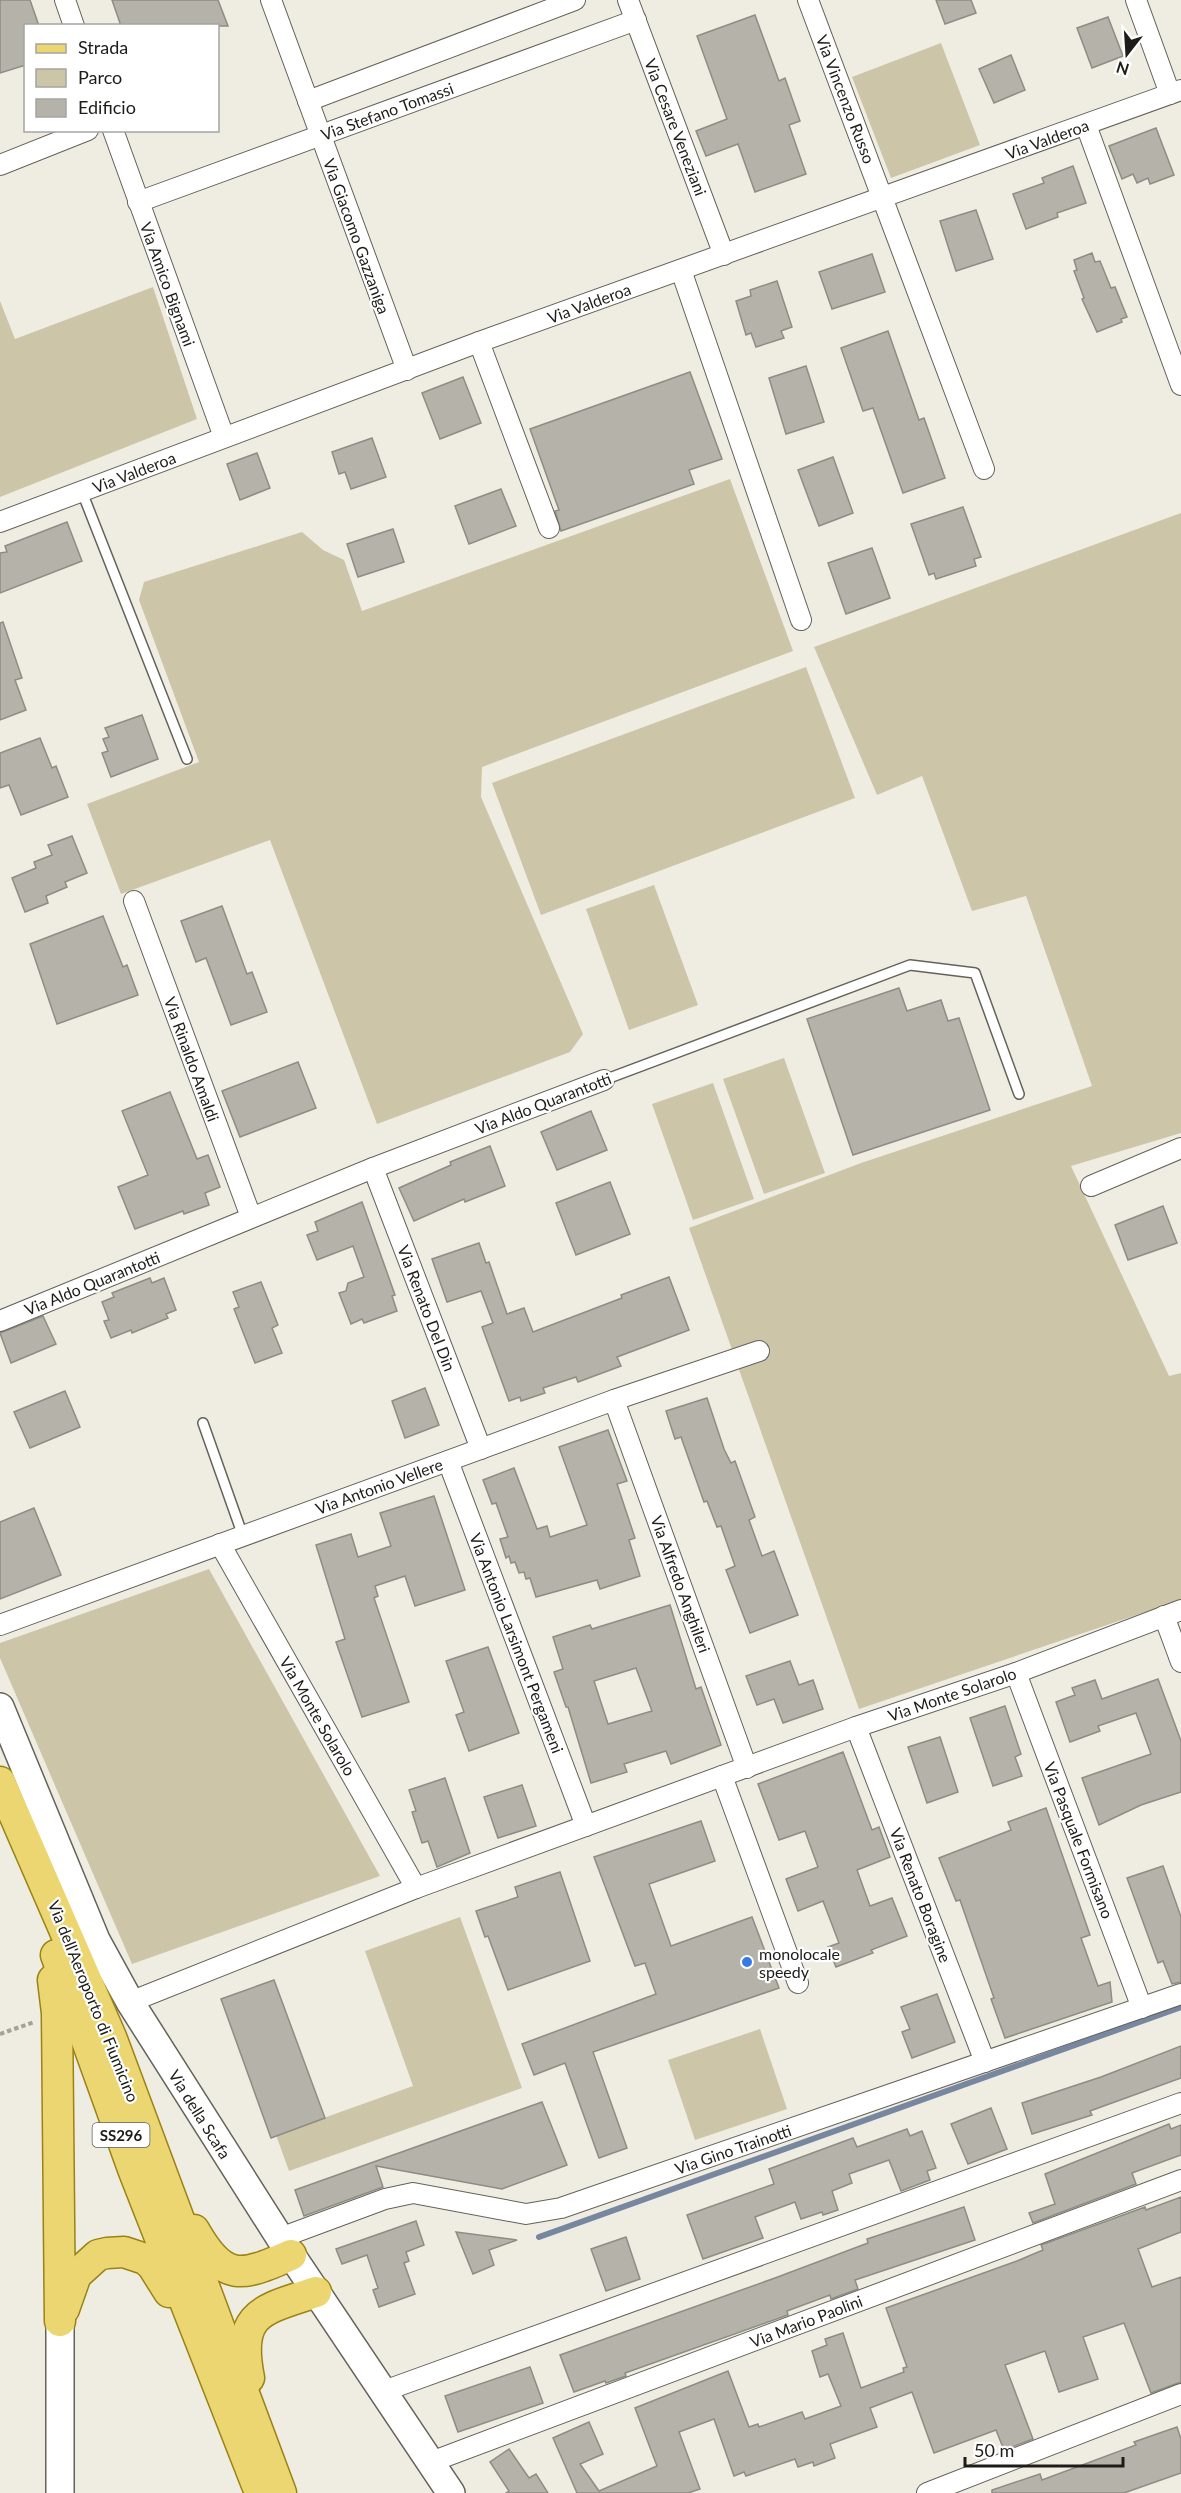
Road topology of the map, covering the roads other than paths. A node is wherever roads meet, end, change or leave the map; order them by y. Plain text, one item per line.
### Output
1 (65, 0) edge
2 (271, 0) edge
3 (575, 0) edge
4 (628, 0) edge
5 (808, 0) edge
6 (1136, 0) edge
7 (636, 20) junction
8 (73, 24) edge
9 (1175, 92) edge
10 (308, 101) junction
11 (1086, 125) junction
12 (83, 132) edge
13 (114, 132) edge
14 (321, 135) junction
15 (0, 165) edge
16 (883, 198) junction
17 (138, 202) junction
18 (724, 255) junction
19 (681, 270) junction
20 (479, 342) junction
21 (407, 370) junction
22 (1181, 385) edge
23 (224, 437) junction
24 (984, 469) dead end
25 (82, 492) junction
26 (0, 522) edge
27 (549, 528) dead end
28 (801, 620) dead end
29 (187, 759) dead end
30 (134, 901) dead end
31 (604, 1080) joint
32 (1018, 1094) dead end
33 (1181, 1149) edge
34 (373, 1168) junction
35 (1091, 1186) dead end
36 (251, 1218) junction
37 (0, 1321) edge
38 (759, 1351) dead end
39 (614, 1400) junction
40 (203, 1423) dead end
41 (481, 1449) junction
42 (448, 1461) junction
43 (243, 1536) junction
44 (220, 1544) junction
45 (1172, 1613) edge
46 (0, 1624) edge
47 (1181, 1662) edge
48 (1016, 1672) junction
49 (0, 1707) edge
50 (856, 1727) junction
51 (747, 1768) junction
52 (722, 1776) junction
53 (0, 1782) edge
54 (0, 1803) edge
55 (586, 1826) junction
56 (416, 1888) junction
57 (46, 1926) junction
58 (798, 1983) dead end
59 (1181, 1994) edge
60 (129, 2002) junction
61 (1143, 2008) junction
62 (985, 2062) junction
63 (1181, 2103) edge
64 (165, 2180) junction
65 (1181, 2180) edge
66 (285, 2246) junction
67 (316, 2292) junction
68 (60, 2321) junction
69 (199, 2341) junction
70 (384, 2391) junction
71 (1181, 2394) edge
72 (260, 2434) junction
73 (431, 2462) junction
74 (60, 2493) edge
75 (260, 2493) edge
76 (281, 2493) edge
77 (451, 2493) edge
78 (927, 2493) edge

1 - 8 street
2 - 10 street, Via Giacomo Gazzaniga
3 - 10 street
4 - 7 street, Via Cesare Veneziani
5 - 16 street, Via Vincenzo Russo
6 - 9 street
7 - 14 street, Via Stefano Tomassi
7 - 18 street, Via Cesare Veneziani
9 - 11 street, Via Valderoa
10 - 14 street, Via Giacomo Gazzaniga
11 - 16 street, Via Valderoa
11 - 22 street
12 - 15 street
13 - 17 street, Via Amico Bignami
14 - 17 street, Via Stefano Tomassi
14 - 21 street, Via Giacomo Gazzaniga
16 - 18 street, Via Valderoa
16 - 24 street, Via Vincenzo Russo
17 - 23 street, Via Amico Bignami
18 - 19 street, Via Valderoa
19 - 20 street, Via Valderoa
19 - 28 street
20 - 21 street, Via Valderoa
20 - 27 street
21 - 23 street, Via Valderoa
23 - 25 street, Via Valderoa
25 - 26 street, Via Valderoa
25 - 29 lane
30 - 36 street, Via Rinaldo Amaldi
31 - 32 lane, Via Aldo Quarantotti
31 - 34 street, Via Aldo Quarantotti
33 - 35 street
34 - 36 street, Via Aldo Quarantotti
34 - 41 street, Via Renato Del Din
36 - 37 street, Via Aldo Quarantotti
38 - 39 street, Via Antonio Vellere
39 - 41 street, Via Antonio Vellere
39 - 51 street, Via Alfredo Anghileri
40 - 43 lane
41 - 42 street, Via Antonio Vellere
42 - 43 street, Via Antonio Vellere
42 - 55 street, Via Antonio Larsimont Pergameni
43 - 44 street, Via Antonio Vellere
44 - 46 street, Via Antonio Vellere
44 - 56 street, Via Monte Solarolo
45 - 47 street
45 - 48 street, Via Monte Solarolo
48 - 50 street, Via Monte Solarolo
48 - 61 street, Via Pasquale Formisano
49 - 60 street, Via della Scafa
50 - 51 street, Via Monte Solarolo
50 - 62 street, Via Renato Boragine
51 - 52 street, Via Monte Solarolo
52 - 55 street, Via Monte Solarolo
52 - 58 street
53 - 64 main road, Via dell'Aeroporto di Fiumicino / SS296
54 - 57 main road, Via dell'Aeroporto di Fiumicino / SS296
55 - 56 street, Via Monte Solarolo
56 - 60 street, Via Monte Solarolo
57 - 68 main road
57 - 69 main road, Via dell'Aeroporto di Fiumicino / SS296
59 - 61 street, Via Gino Trainotti
60 - 66 street, Via della Scafa
61 - 62 street, Via Gino Trainotti
62 - 66 street, Via Gino Trainotti
63 - 70 street
64 - 66 main road
64 - 72 main road, Via dell'Aeroporto di Fiumicino / SS296
65 - 73 street, Via Mario Paolini
66 - 67 street, Via della Scafa
67 - 70 street, Via della Scafa
67 - 72 main road
68 - 69 main road
68 - 74 street
69 - 75 main road, Via dell'Aeroporto di Fiumicino / SS296
70 - 73 street, Via della Scafa
71 - 78 street
72 - 76 main road, Via dell'Aeroporto di Fiumicino / SS296
73 - 77 street, Via della Scafa

